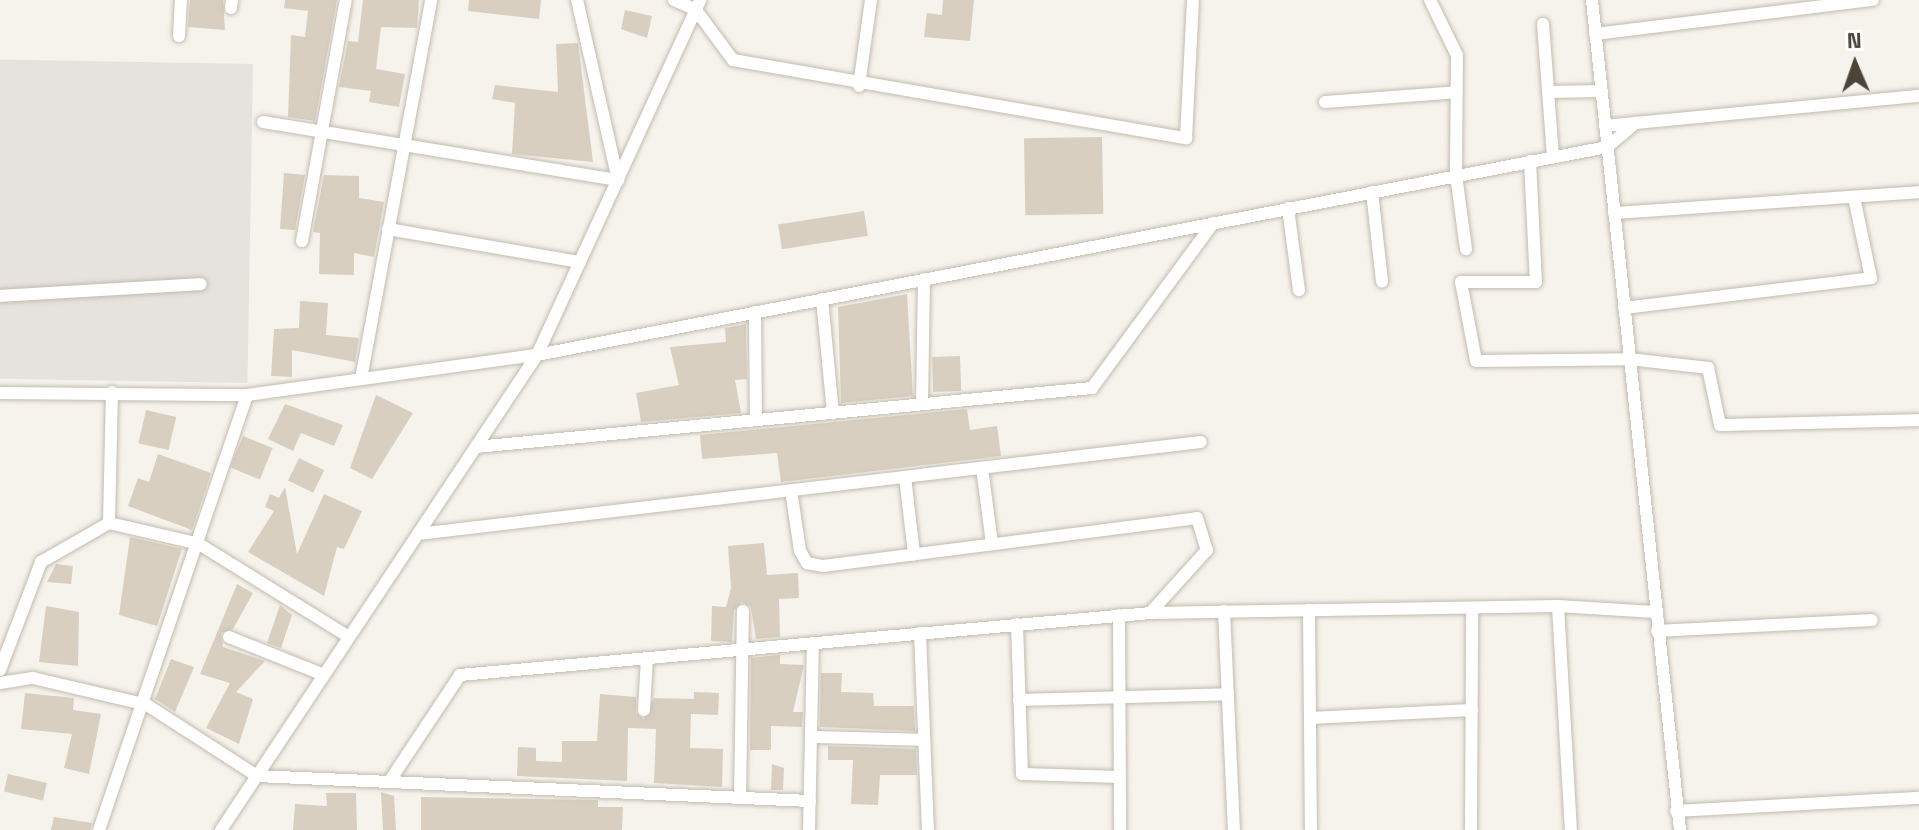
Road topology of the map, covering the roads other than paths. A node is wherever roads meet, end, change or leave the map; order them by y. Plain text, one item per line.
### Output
1 (181, 0) edge
2 (346, 0) edge
3 (431, 0) edge
4 (577, 0) edge
5 (674, 0) edge
6 (871, 0) edge
7 (1193, 0) edge
8 (1430, 0) edge
9 (1592, 0) edge
10 (1873, 0) edge
11 (698, 5) edge
12 (1543, 24) dead end
13 (1595, 34) junction
14 (179, 36) dead end
15 (859, 86) junction
16 (1601, 91) junction
17 (1457, 92) junction
18 (1548, 92) junction
19 (1919, 96) edge
20 (1325, 102) dead end
21 (263, 122) dead end
22 (1636, 123) junction
23 (1605, 126) junction
24 (321, 136) junction
25 (404, 145) junction
26 (1607, 147) junction
27 (1553, 156) junction
28 (1530, 161) junction
29 (1456, 175) junction
30 (618, 180) junction
31 (1372, 192) junction
32 (1919, 192) edge
33 (1854, 197) junction
34 (1288, 208) junction
35 (1614, 213) junction
36 (1213, 223) junction
37 (388, 229) junction
38 (302, 241) dead end
39 (1466, 249) dead end
40 (580, 262) junction
41 (924, 279) junction
42 (1382, 281) dead end
43 (201, 284) dead end
44 (1299, 290) dead end
45 (0, 296) edge
46 (822, 299) junction
47 (1624, 308) junction
48 (755, 312) junction
49 (537, 355) junction
50 (1629, 359) junction
51 (361, 379) junction
52 (112, 392) junction
53 (0, 393) edge
54 (247, 395) junction
55 (922, 404) junction
56 (833, 413) junction
57 (756, 420) junction
58 (1919, 420) edge
59 (1201, 442) dead end
60 (476, 447) junction
61 (982, 468) junction
62 (905, 477) junction
63 (791, 490) junction
64 (109, 523) junction
65 (418, 534) junction
66 (199, 544) junction
67 (992, 544) junction
68 (914, 554) junction
69 (1558, 606) junction
70 (1472, 608) junction
71 (1309, 610) junction
72 (743, 611) dead end
73 (1224, 611) junction
74 (1655, 612) junction
75 (1150, 613) junction
76 (1119, 615) junction
77 (1872, 620) dead end
78 (1032, 623) junction
79 (1017, 624) junction
80 (1657, 631) junction
81 (920, 633) junction
82 (229, 637) dead end
83 (349, 637) junction
84 (1017, 641) junction
85 (813, 643) junction
86 (745, 649) junction
87 (647, 658) junction
88 (0, 670) edge
89 (324, 675) junction
90 (0, 683) edge
91 (1228, 694) junction
92 (1119, 696) junction
93 (1019, 700) junction
94 (147, 705) junction
95 (644, 710) dead end
96 (1472, 710) junction
97 (1310, 718) junction
98 (811, 737) junction
99 (924, 740) junction
100 (257, 776) junction
101 (1120, 777) junction
102 (389, 782) junction
103 (740, 798) junction
104 (1919, 798) edge
105 (810, 801) junction
106 (1676, 811) junction
107 (99, 830) edge
108 (221, 830) edge
109 (809, 830) edge
110 (928, 830) edge
111 (1120, 830) edge
112 (1234, 830) edge
113 (1311, 830) edge
114 (1471, 830) edge
115 (1571, 830) edge
116 (1680, 830) edge

1 - 14 street
2 - 24 street
3 - 25 street
4 - 30 street
5 - 11 street
6 - 15 street
7 - 15 street
8 - 17 street
9 - 13 street
10 - 13 street
11 - 15 street
11 - 30 street
12 - 18 street
13 - 16 street
16 - 18 street
16 - 23 street
17 - 20 street
17 - 29 street
18 - 27 street
19 - 22 street
21 - 24 street
22 - 23 street
22 - 26 street
23 - 26 street
24 - 25 street
24 - 38 street
25 - 30 street
25 - 37 street
26 - 27 street
26 - 35 street
27 - 28 street
28 - 29 street
28 - 50 street
29 - 31 street
29 - 39 street
30 - 40 street
31 - 34 street
31 - 42 street
32 - 33 street
33 - 35 street
33 - 47 street
34 - 36 street
34 - 44 street
35 - 47 street
36 - 41 street
36 - 55 street
37 - 40 street
37 - 51 street
40 - 49 street
41 - 46 street
41 - 55 street
43 - 45 street
46 - 48 street
46 - 56 street
47 - 50 street
48 - 49 street
48 - 57 street
49 - 51 street
49 - 60 street
50 - 58 street
50 - 74 street
51 - 54 street
52 - 53 street
52 - 54 street
52 - 64 street
54 - 66 street
55 - 56 street
56 - 57 street
57 - 60 street
59 - 61 street
60 - 65 street
61 - 62 street
61 - 67 street
62 - 63 street
62 - 68 street
63 - 65 street
63 - 68 street
64 - 66 street
64 - 88 street
65 - 83 street
66 - 83 street
66 - 94 street
67 - 68 street
67 - 75 street
69 - 70 street
69 - 74 street
69 - 115 street
70 - 71 street
70 - 96 street
71 - 73 street
71 - 97 street
72 - 86 street
73 - 75 street
73 - 91 street
74 - 80 street
75 - 76 street
76 - 78 street
76 - 92 street
77 - 80 street
78 - 79 street
78 - 84 street
79 - 81 street
79 - 84 street
80 - 106 street
81 - 85 street
81 - 99 street
82 - 89 street
83 - 89 street
84 - 93 street
85 - 86 street
85 - 98 street
86 - 87 street
86 - 103 street
87 - 95 street
87 - 102 street
89 - 100 street
90 - 94 street
91 - 92 street
91 - 112 street
92 - 93 street
92 - 101 street
93 - 101 street
94 - 100 street
94 - 107 street
96 - 97 street
96 - 114 street
97 - 113 street
98 - 99 street
98 - 105 street
99 - 110 street
100 - 102 street
100 - 108 street
101 - 111 street
102 - 103 street
103 - 105 street
104 - 106 street
105 - 109 street
106 - 116 street

